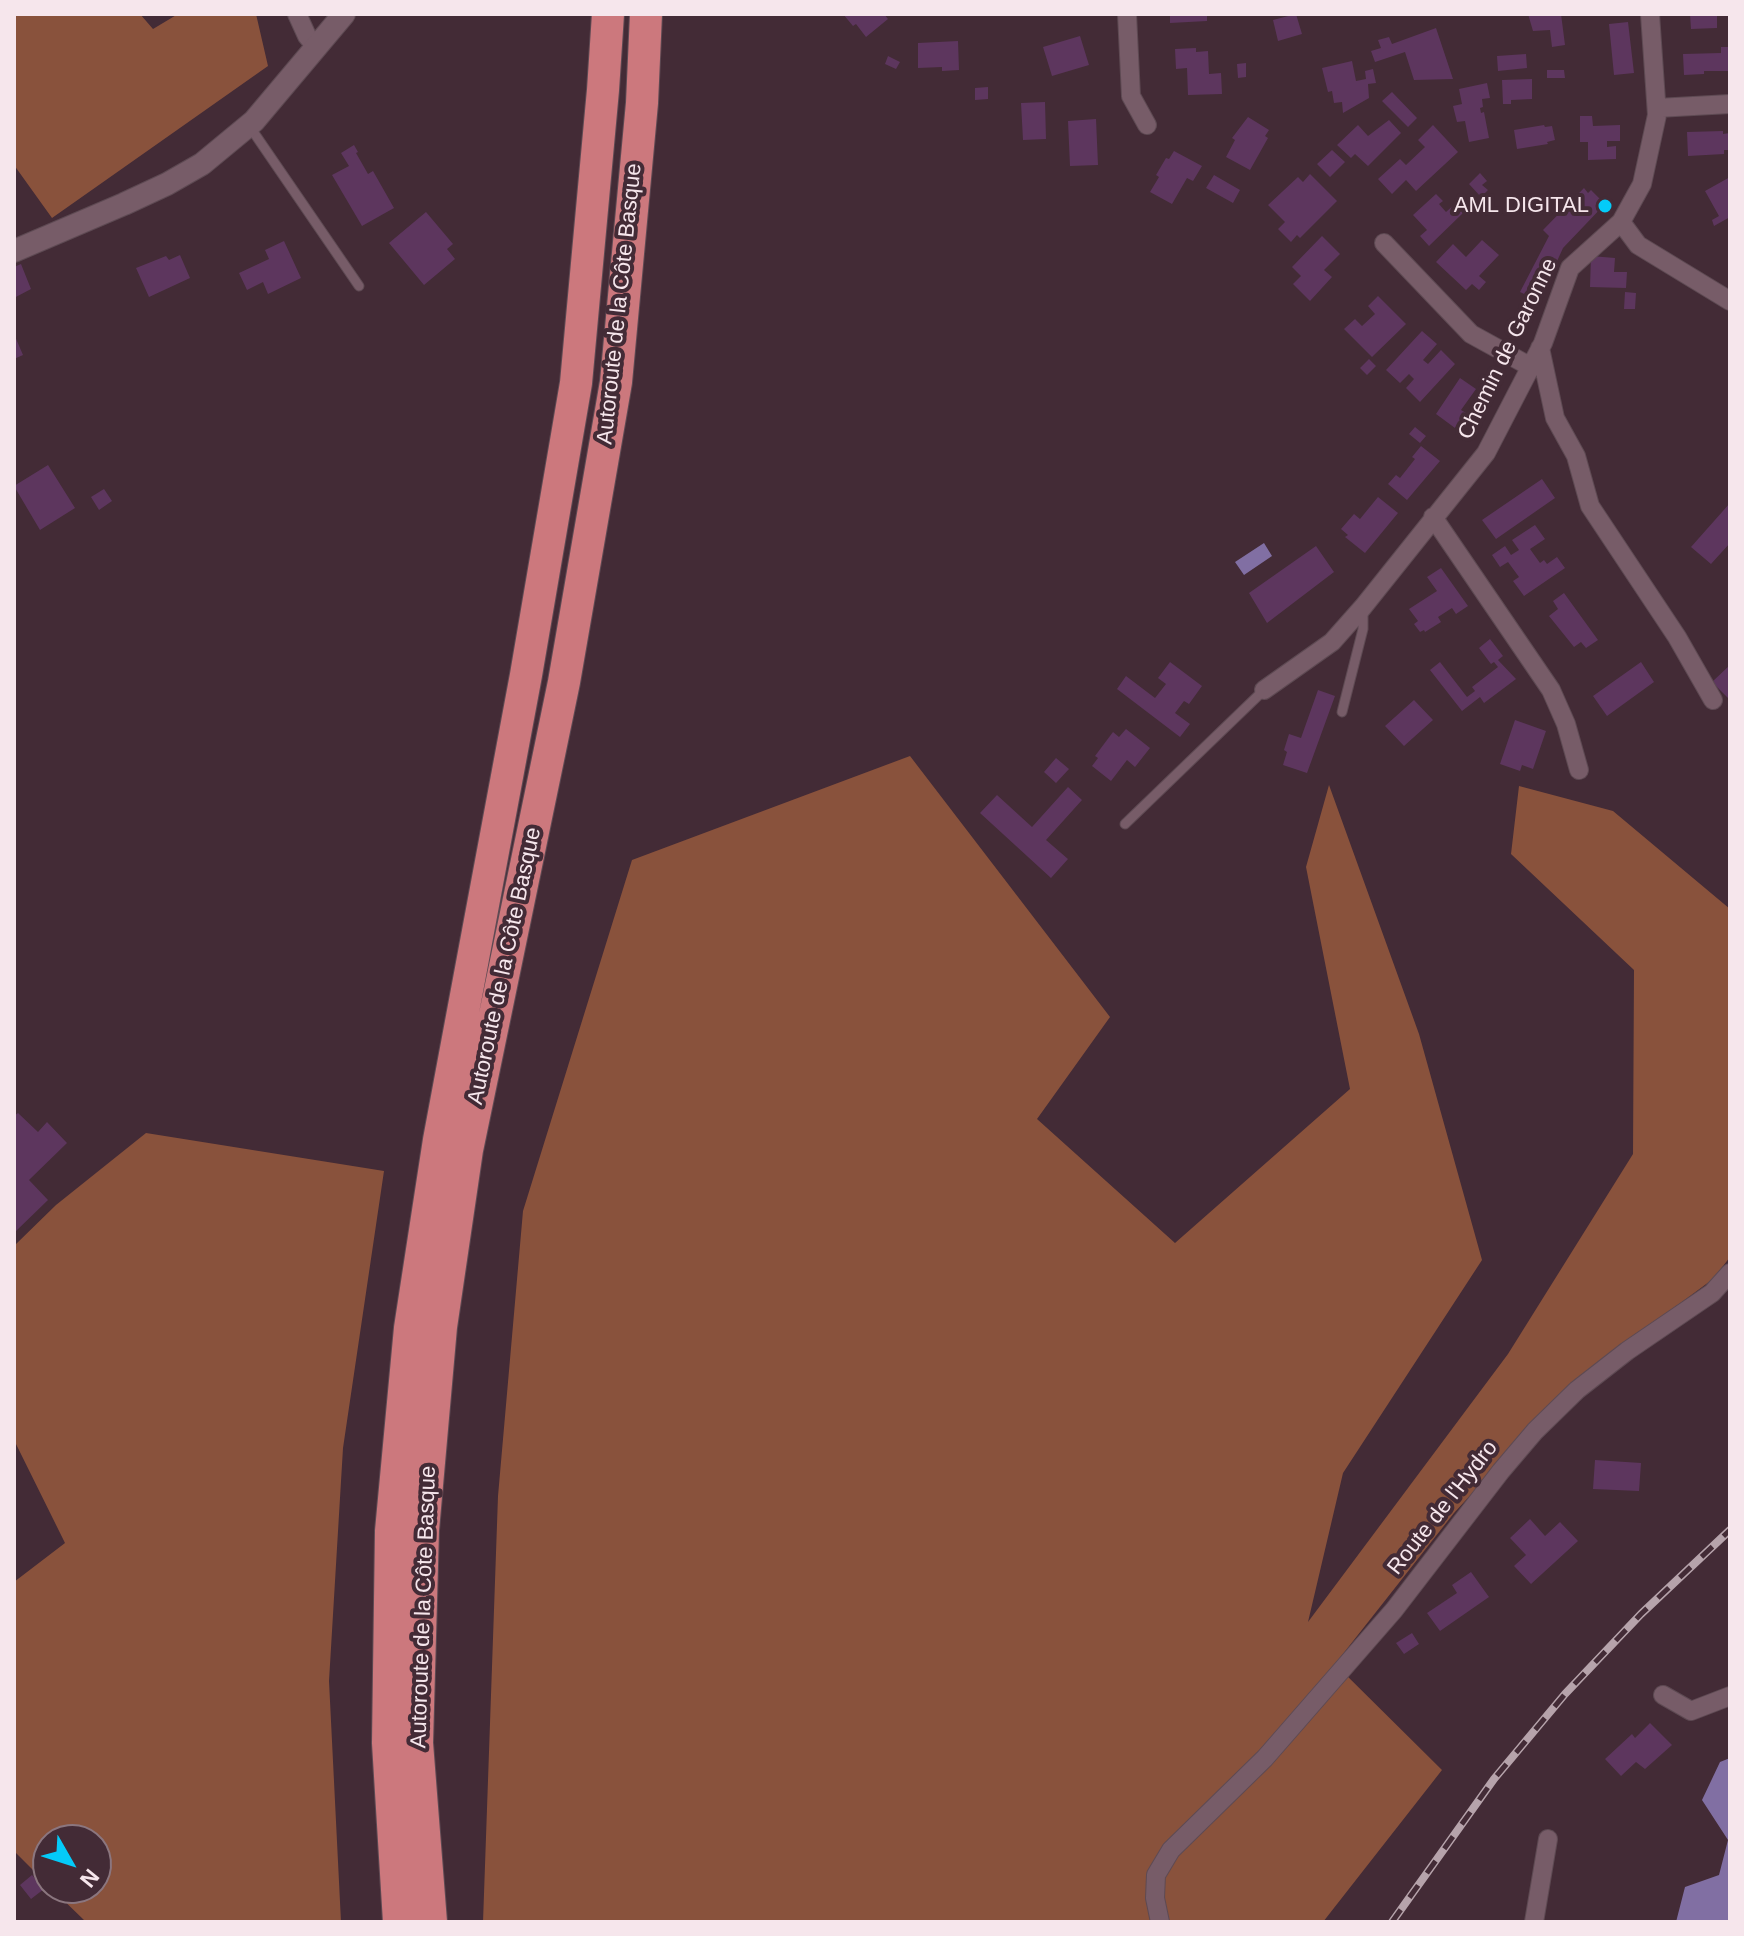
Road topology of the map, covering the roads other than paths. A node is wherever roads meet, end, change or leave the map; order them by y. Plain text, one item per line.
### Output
1 (297, 14) edge
2 (344, 14) edge
3 (608, 14) edge
4 (646, 14) edge
5 (1127, 14) edge
6 (1650, 14) edge
7 (317, 48) junction
8 (1730, 104) edge
9 (1657, 108) junction
10 (1147, 125) dead end
11 (249, 126) junction
12 (1621, 222) junction
13 (1384, 243) dead end
14 (14, 251) edge
15 (359, 286) dead end
16 (1730, 301) edge
17 (1540, 348) junction
18 (1531, 367) junction
19 (1433, 517) junction
20 (1363, 607) junction
21 (1264, 690) joint
22 (1713, 700) dead end
23 (1342, 712) dead end
24 (1579, 770) dead end
25 (1125, 824) dead end
26 (1730, 1273) edge
27 (1663, 1695) dead end
28 (1730, 1696) edge
29 (1548, 1839) dead end
30 (399, 1922) edge
31 (431, 1922) edge
32 (1160, 1922) edge
33 (1534, 1922) edge

1 - 7 street
2 - 7 street
3 - 30 highway, Autoroute de la Côte Basque
4 - 31 highway, Autoroute de la Côte Basque
5 - 10 street
6 - 9 street, Chemin de Garonne
7 - 11 street
8 - 9 street
9 - 12 street, Chemin de Garonne
11 - 14 street
11 - 15 lane
12 - 16 street
12 - 17 street, Chemin de Garonne
13 - 18 street
17 - 18 street, Chemin de Garonne
17 - 22 street
18 - 19 street, Chemin de Garonne
19 - 20 street, Chemin de Garonne
19 - 24 street
20 - 21 street, Chemin de Garonne
20 - 23 lane
21 - 25 lane
26 - 32 street, Route de l'Hydro
27 - 28 street
29 - 33 street

